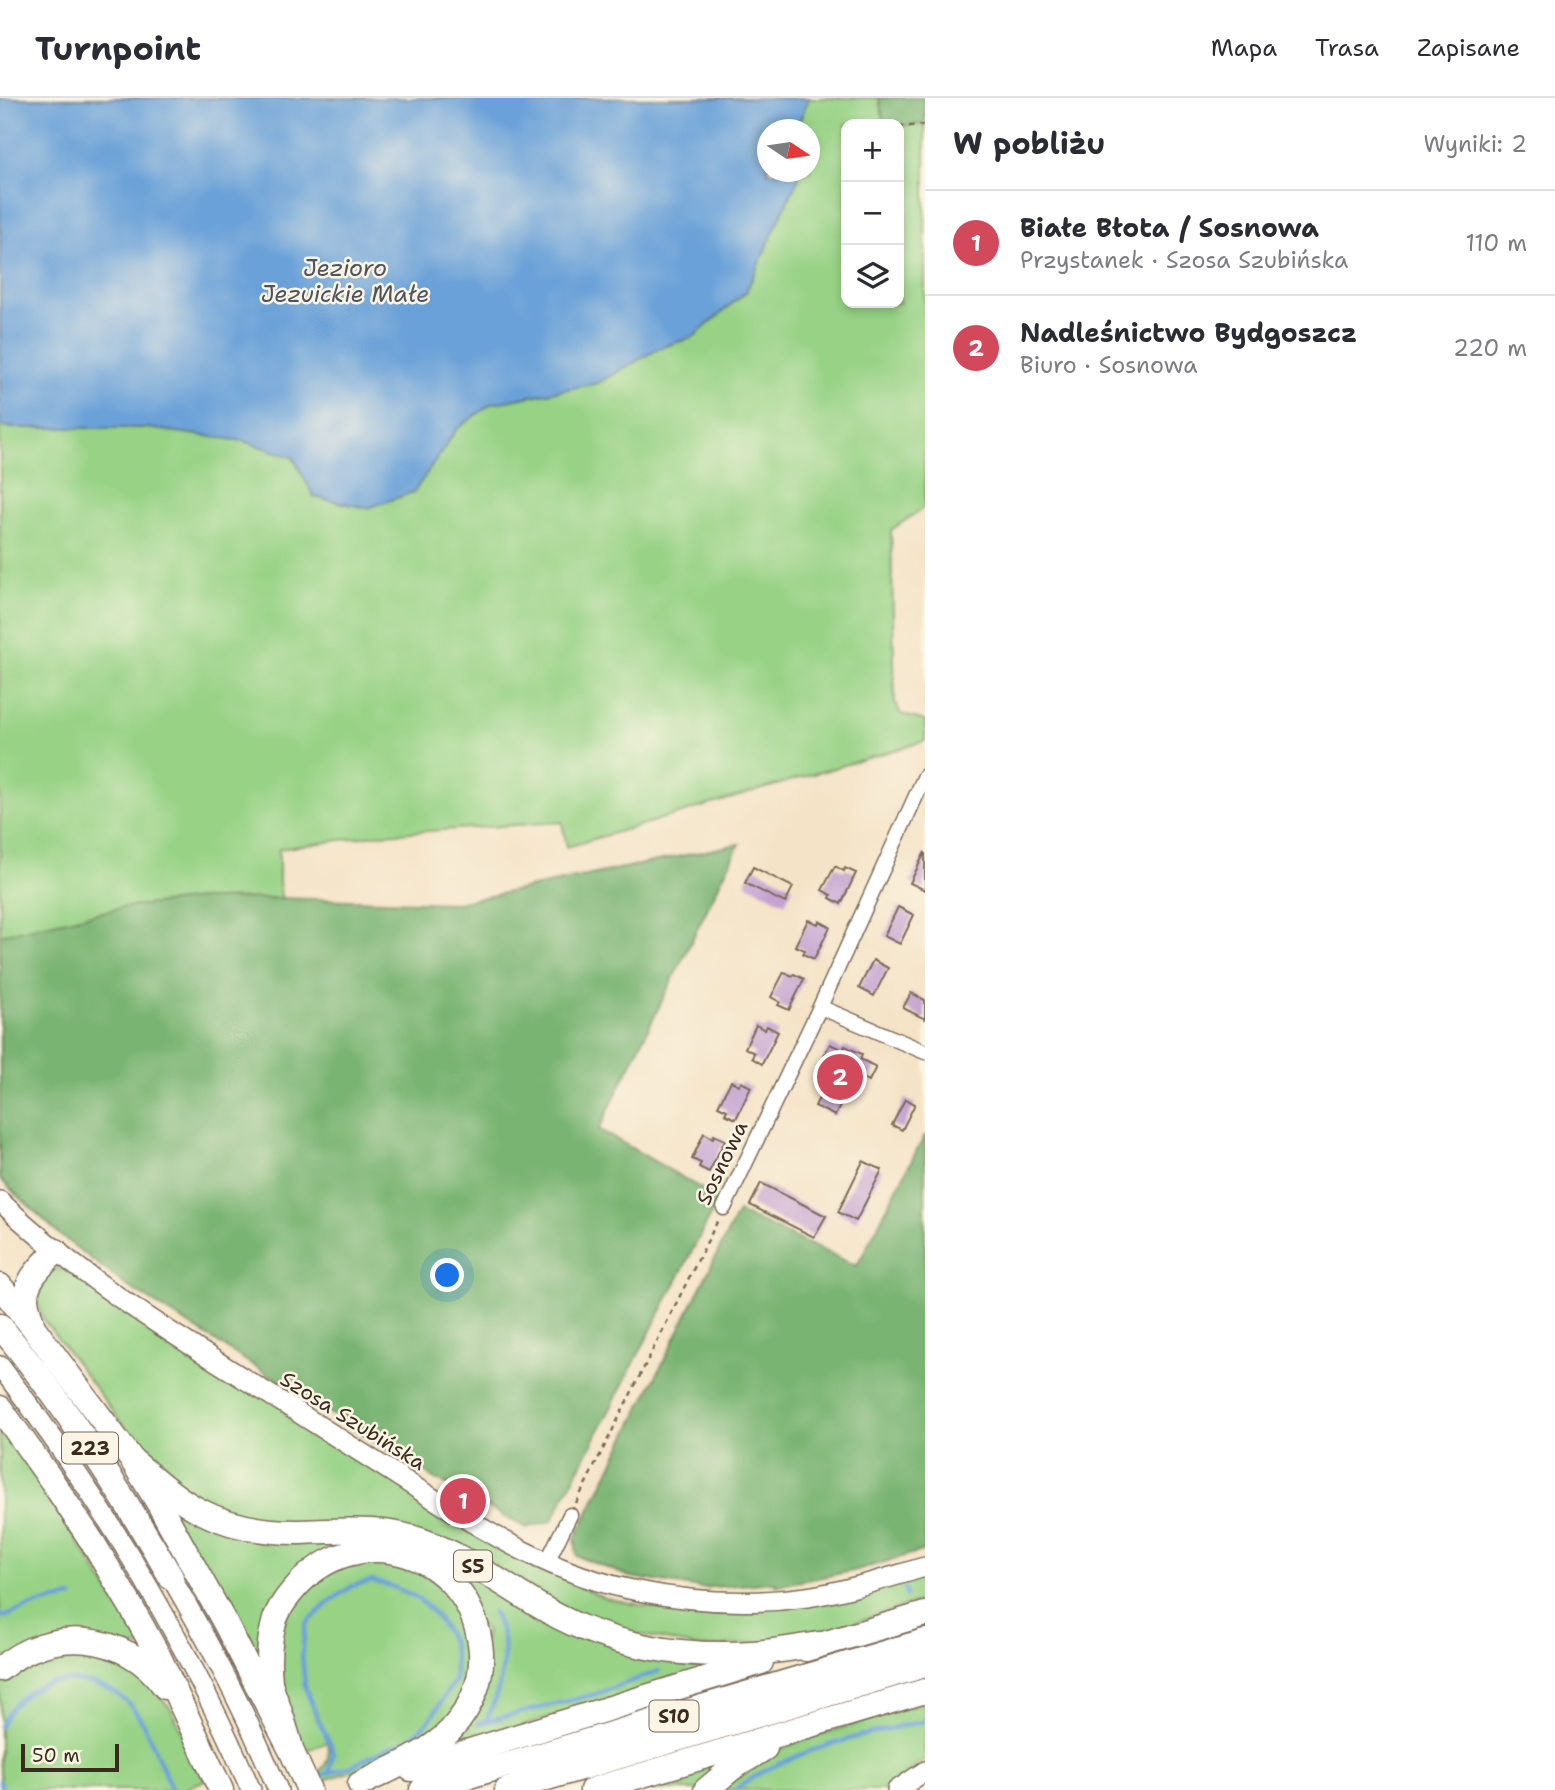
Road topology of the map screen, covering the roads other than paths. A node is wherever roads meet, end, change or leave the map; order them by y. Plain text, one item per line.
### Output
1 (925, 776) edge
2 (820, 1007) junction
3 (925, 1052) edge
4 (0, 1201) edge
5 (724, 1208) road end
6 (56, 1251) junction
7 (0, 1286) edge
8 (0, 1326) edge
9 (33, 1327) junction
10 (0, 1366) edge
11 (0, 1408) edge
12 (132, 1460) junction
13 (570, 1515) road end
14 (547, 1562) junction
15 (925, 1567) edge
16 (172, 1577) joint
17 (925, 1614) edge
18 (925, 1641) edge
19 (821, 1644) junction
20 (925, 1665) edge
21 (0, 1669) edge
22 (925, 1691) edge
23 (186, 1717) junction
24 (806, 1727) junction
25 (301, 1770) edge
26 (925, 1770) edge
27 (276, 1784) edge
28 (249, 1787) edge
29 (350, 1787) edge
30 (220, 1790) edge
31 (422, 1790) edge
32 (507, 1790) edge
33 (592, 1790) edge
34 (706, 1790) edge
35 (897, 1790) edge

1 - 2 street, Sosnowa
2 - 3 street
2 - 5 street, Sosnowa
4 - 6 street, Szosa Szubińska
6 - 9 highway
6 - 14 street, Szosa Szubińska
7 - 9 highway, S5
8 - 16 highway, 223
9 - 12 highway, S5
10 - 28 street, 223
11 - 23 highway
12 - 19 highway, S5
12 - 25 highway
13 - 14 street
14 - 15 street, Szosa Szubińska
16 - 27 street, 223
17 - 19 highway, S5
18 - 31 highway, S10
19 - 29 highway
20 - 32 highway, S10
21 - 23 highway
22 - 24 highway
23 - 30 highway
24 - 33 highway
24 - 34 highway
25 - 29 highway
26 - 35 street

